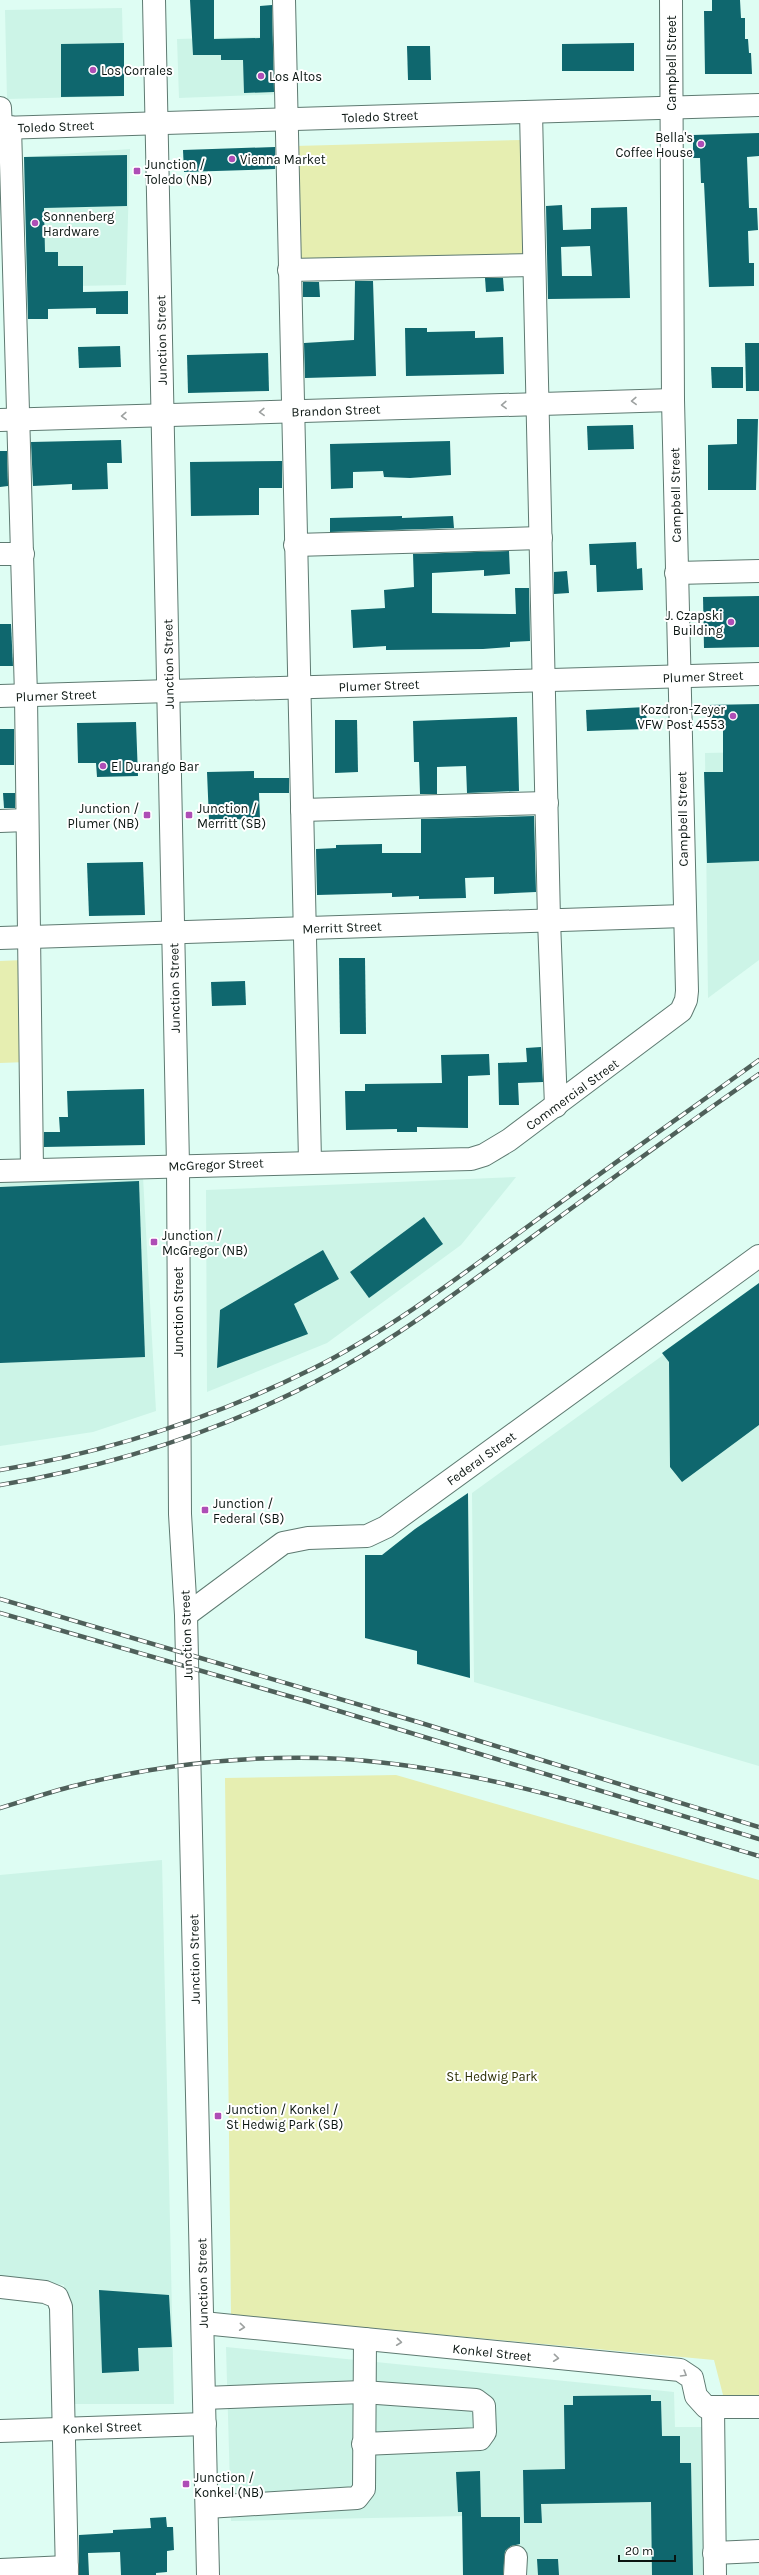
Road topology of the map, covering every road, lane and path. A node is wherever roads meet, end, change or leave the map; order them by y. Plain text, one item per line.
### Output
1 (154, 0) edge
2 (284, 0) edge
3 (671, 0) edge
4 (759, 105) edge
5 (0, 108) edge
6 (671, 108) junction
7 (531, 112) junction
8 (285, 119) junction
9 (157, 123) junction
10 (3, 128) edge
11 (534, 265) junction
12 (289, 270) junction
13 (7, 277) edge
14 (672, 400) junction
15 (537, 404) junction
16 (292, 412) junction
17 (163, 415) junction
18 (10, 420) edge
19 (541, 538) junction
20 (295, 545) junction
21 (0, 554) edge
22 (23, 554) junction
23 (759, 571) edge
24 (676, 573) junction
25 (759, 674) edge
26 (679, 677) junction
27 (545, 681) junction
28 (299, 688) junction
29 (168, 691) junction
30 (0, 696) edge
31 (26, 696) junction
32 (547, 803) junction
33 (302, 810) junction
34 (27, 820) junction
35 (0, 821) edge
36 (684, 916) junction
37 (549, 920) junction
38 (305, 928) junction
39 (173, 932) junction
40 (0, 938) edge
41 (28, 938) junction
42 (687, 991) joint
43 (556, 1106) junction
44 (310, 1161) junction
45 (433, 1161) joint
46 (178, 1165) junction
47 (32, 1170) junction
48 (0, 1171) edge
49 (759, 1256) edge
50 (186, 1615) junction
51 (0, 2287) edge
52 (203, 2323) junction
53 (365, 2339) junction
54 (363, 2392) junction
55 (204, 2398) junction
56 (759, 2407) edge
57 (713, 2408) junction
58 (205, 2424) junction
59 (65, 2429) junction
60 (0, 2430) edge
61 (363, 2444) junction
62 (206, 2507) junction
63 (759, 2551) edge
64 (714, 2553) junction
65 (0, 2570) edge
66 (67, 2571) edge
67 (208, 2575) edge
68 (715, 2575) edge

1 - 9 street, Junction Street
2 - 8 street
3 - 6 street, Campbell Street
4 - 6 street, Toledo Street
5 - 10 street
6 - 7 street, Toledo Street
6 - 14 street, Campbell Street
7 - 8 street, Toledo Street
7 - 11 street
8 - 9 street, Toledo Street
8 - 12 street
9 - 10 street, Toledo Street
9 - 17 street, Junction Street
10 - 13 street
11 - 12 street
11 - 15 street
12 - 16 street
13 - 18 street
14 -> 15 street, Brandon Street
14 - 24 street, Campbell Street
15 -> 16 street, Brandon Street
15 - 19 street
16 -> 17 street, Brandon Street
16 - 20 street
17 -> 18 street, Brandon Street
17 - 29 street, Junction Street
18 - 22 street
19 - 20 street
19 - 27 street
20 - 28 street
21 - 22 street
22 - 31 street
23 - 24 street
24 - 26 street, Campbell Street
25 - 26 street, Plumer Street
26 - 27 street, Plumer Street
26 - 36 street, Campbell Street
27 - 28 street, Plumer Street
27 - 32 street
28 - 29 street, Plumer Street
28 - 33 street
29 - 31 street, Plumer Street
29 - 39 street, Junction Street
30 - 31 street, Plumer Street
31 - 34 street
32 - 33 street
32 - 37 street
33 - 38 street
34 - 35 street
34 - 41 street
36 - 37 street, Merritt Street
36 - 42 street, Campbell Street
37 - 38 street, Merritt Street
37 - 43 street
38 - 39 street, Merritt Street
38 - 44 street
39 - 41 street, Merritt Street
39 - 46 street, Junction Street
40 - 41 street, Merritt Street
41 - 47 street
42 - 43 street, Commercial Street
43 - 45 street, Commercial Street
44 - 45 street, McGregor Street
44 - 46 street, McGregor Street
46 - 47 street, McGregor Street
46 - 50 street, Junction Street
47 - 48 street, McGregor Street
49 - 50 street, Federal Street
50 - 52 street, Junction Street
51 - 59 street
52 -> 53 street, Konkel Street
52 - 55 street, Junction Street
53 - 54 street
53 -> 57 street, Konkel Street
54 - 55 street
54 - 61 street
54 - 61 street
55 - 58 street, Junction Street
56 - 57 street
57 - 64 street
58 - 59 street, Konkel Street
58 - 62 street, Junction Street
59 - 60 street, Konkel Street
59 - 66 street
61 - 62 street
62 - 67 street, Junction Street
63 - 64 street
64 - 68 street
65 - 66 street

